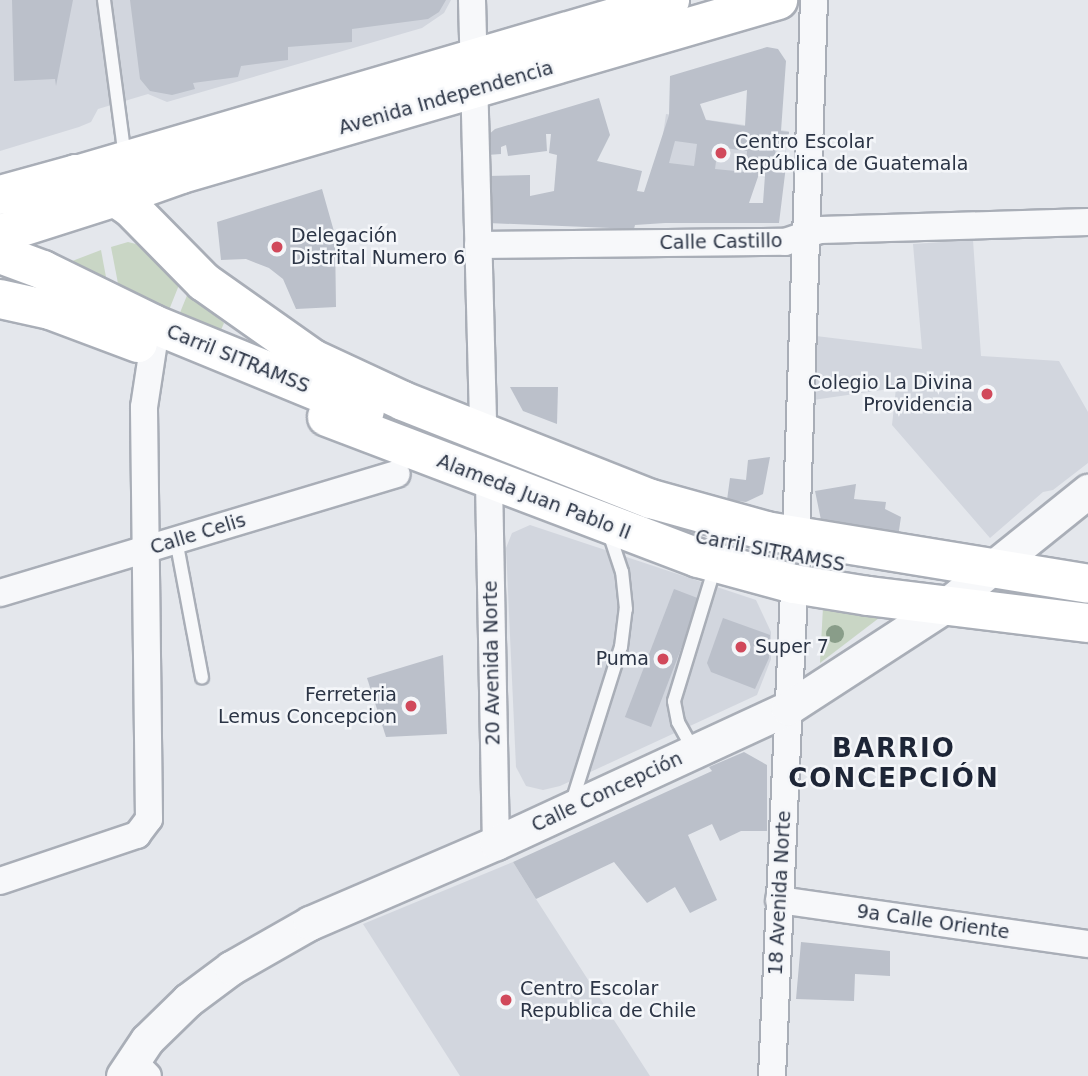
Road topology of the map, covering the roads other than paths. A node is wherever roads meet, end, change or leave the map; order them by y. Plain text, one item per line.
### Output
1 (104, 0) edge
2 (472, 0) edge
3 (670, 0) edge
4 (778, 0) edge
5 (814, 0) edge
6 (474, 75) junction
7 (125, 161) junction
8 (76, 174) junction
9 (0, 195) edge
10 (116, 197) junction
11 (1088, 222) edge
12 (0, 234) edge
13 (803, 236) junction
14 (478, 245) junction
15 (0, 254) edge
16 (0, 277) edge
17 (0, 299) edge
18 (115, 307) junction
19 (153, 348) junction
20 (483, 433) junction
21 (397, 474) dead end
22 (489, 482) junction
23 (1088, 491) edge
24 (607, 526) junction
25 (796, 537) junction
26 (176, 541) junction
27 (148, 549) junction
28 (717, 563) junction
29 (986, 575) junction
30 (794, 584) junction
31 (1088, 584) edge
32 (0, 593) edge
33 (1088, 596) edge
34 (945, 606) junction
35 (1088, 623) edge
36 (202, 678) dead end
37 (788, 708) junction
38 (695, 751) junction
39 (569, 810) junction
40 (496, 843) junction
41 (0, 881) edge
42 (779, 900) junction
43 (1088, 944) edge
44 (135, 1071) edge
45 (772, 1076) edge

1 - 7 lane
2 - 6 street
3 - 6 main road, Avenida Independencia
4 - 6 main road, Avenida Independencia
5 - 13 street
6 - 7 main road, Avenida Independencia
6 - 10 main road, Avenida Independencia
6 - 14 street
7 - 8 main road, Avenida Independencia
8 - 9 main road
8 - 10 main road, Alameda Juan Pablo II
10 - 12 main road
10 - 20 main road, Alameda Juan Pablo II
11 - 13 street, Calle Castillo
13 - 14 street, Calle Castillo
13 - 25 street
14 - 20 street
15 - 18 main road, Carril SITRAMSS
16 - 18 main road, Carril SITRAMSS
17 - 19 main road, Alameda Juan Pablo II
18 - 29 main road, Carril SITRAMSS
19 - 22 main road, Alameda Juan Pablo II
19 - 27 street
20 - 25 main road, Alameda Juan Pablo II
21 - 26 street, Calle Celis
22 - 24 main road, Alameda Juan Pablo II
22 - 40 street, 20 Avenida Norte
23 - 29 street, Calle Concepción
24 - 28 main road, Alameda Juan Pablo II
24 - 39 lane
25 - 29 main road, Alameda Juan Pablo II
26 - 27 street, Calle Celis
26 - 36 lane
27 - 32 street, Calle Celis
27 - 41 street
28 - 30 main road, Alameda Juan Pablo II
28 - 38 lane
29 - 31 main road, Alameda Juan Pablo II
29 - 33 main road, Carril SITRAMSS
29 - 34 street, Calle Concepción
30 - 34 main road, Alameda Juan Pablo II
30 - 37 street, 18 Avenida Norte
34 - 35 main road, Alameda Juan Pablo II
34 - 37 street, Calle Concepción
37 - 38 street, Calle Concepción
37 - 42 street, 18 Avenida Norte
38 - 39 street, Calle Concepción
39 - 40 street, Calle Concepción
40 - 44 street, Calle Concepción
42 - 43 street, 9a Calle Oriente
42 - 45 street, 18 Avenida Norte

